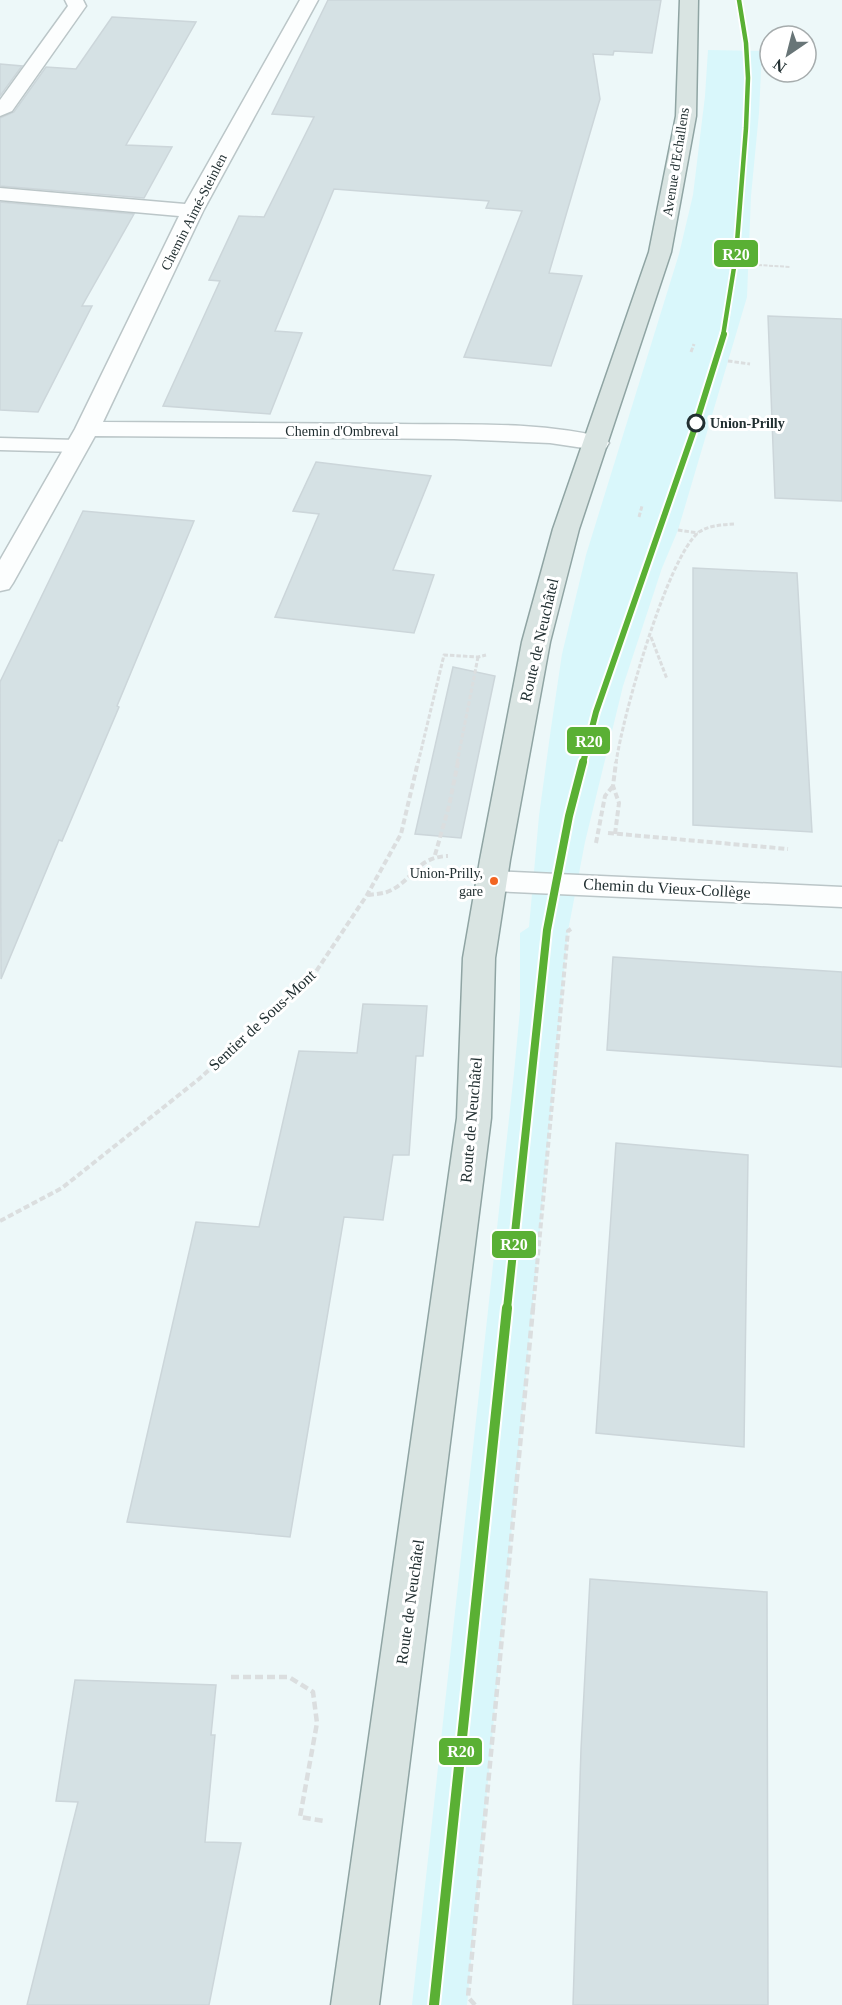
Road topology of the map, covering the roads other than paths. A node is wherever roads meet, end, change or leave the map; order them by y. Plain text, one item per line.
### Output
1 (74, 0) edge
2 (309, 0) edge
3 (690, 0) edge
4 (0, 110) edge
5 (0, 194) edge
6 (192, 211) junction
7 (660, 252) joint
8 (82, 438) junction
9 (597, 442) junction
10 (0, 444) edge
11 (0, 583) edge
12 (492, 881) junction
13 (842, 897) edge
14 (355, 2005) edge

1 - 4 street
2 - 6 street, Chemin Aimé-Steinlen
3 - 7 main road, Avenue d'Echallens
5 - 6 street
6 - 8 street, Chemin Aimé-Steinlen
7 - 9 main road, Route de Neuchâtel
8 - 9 street, Chemin d'Ombreval
8 - 10 lane, Chemin d'Ombreval
8 - 11 street, Chemin Aimé-Steinlen
9 - 12 main road, Route de Neuchâtel
12 - 13 street, Chemin du Vieux-Collège
12 - 14 main road, Route de Neuchâtel

